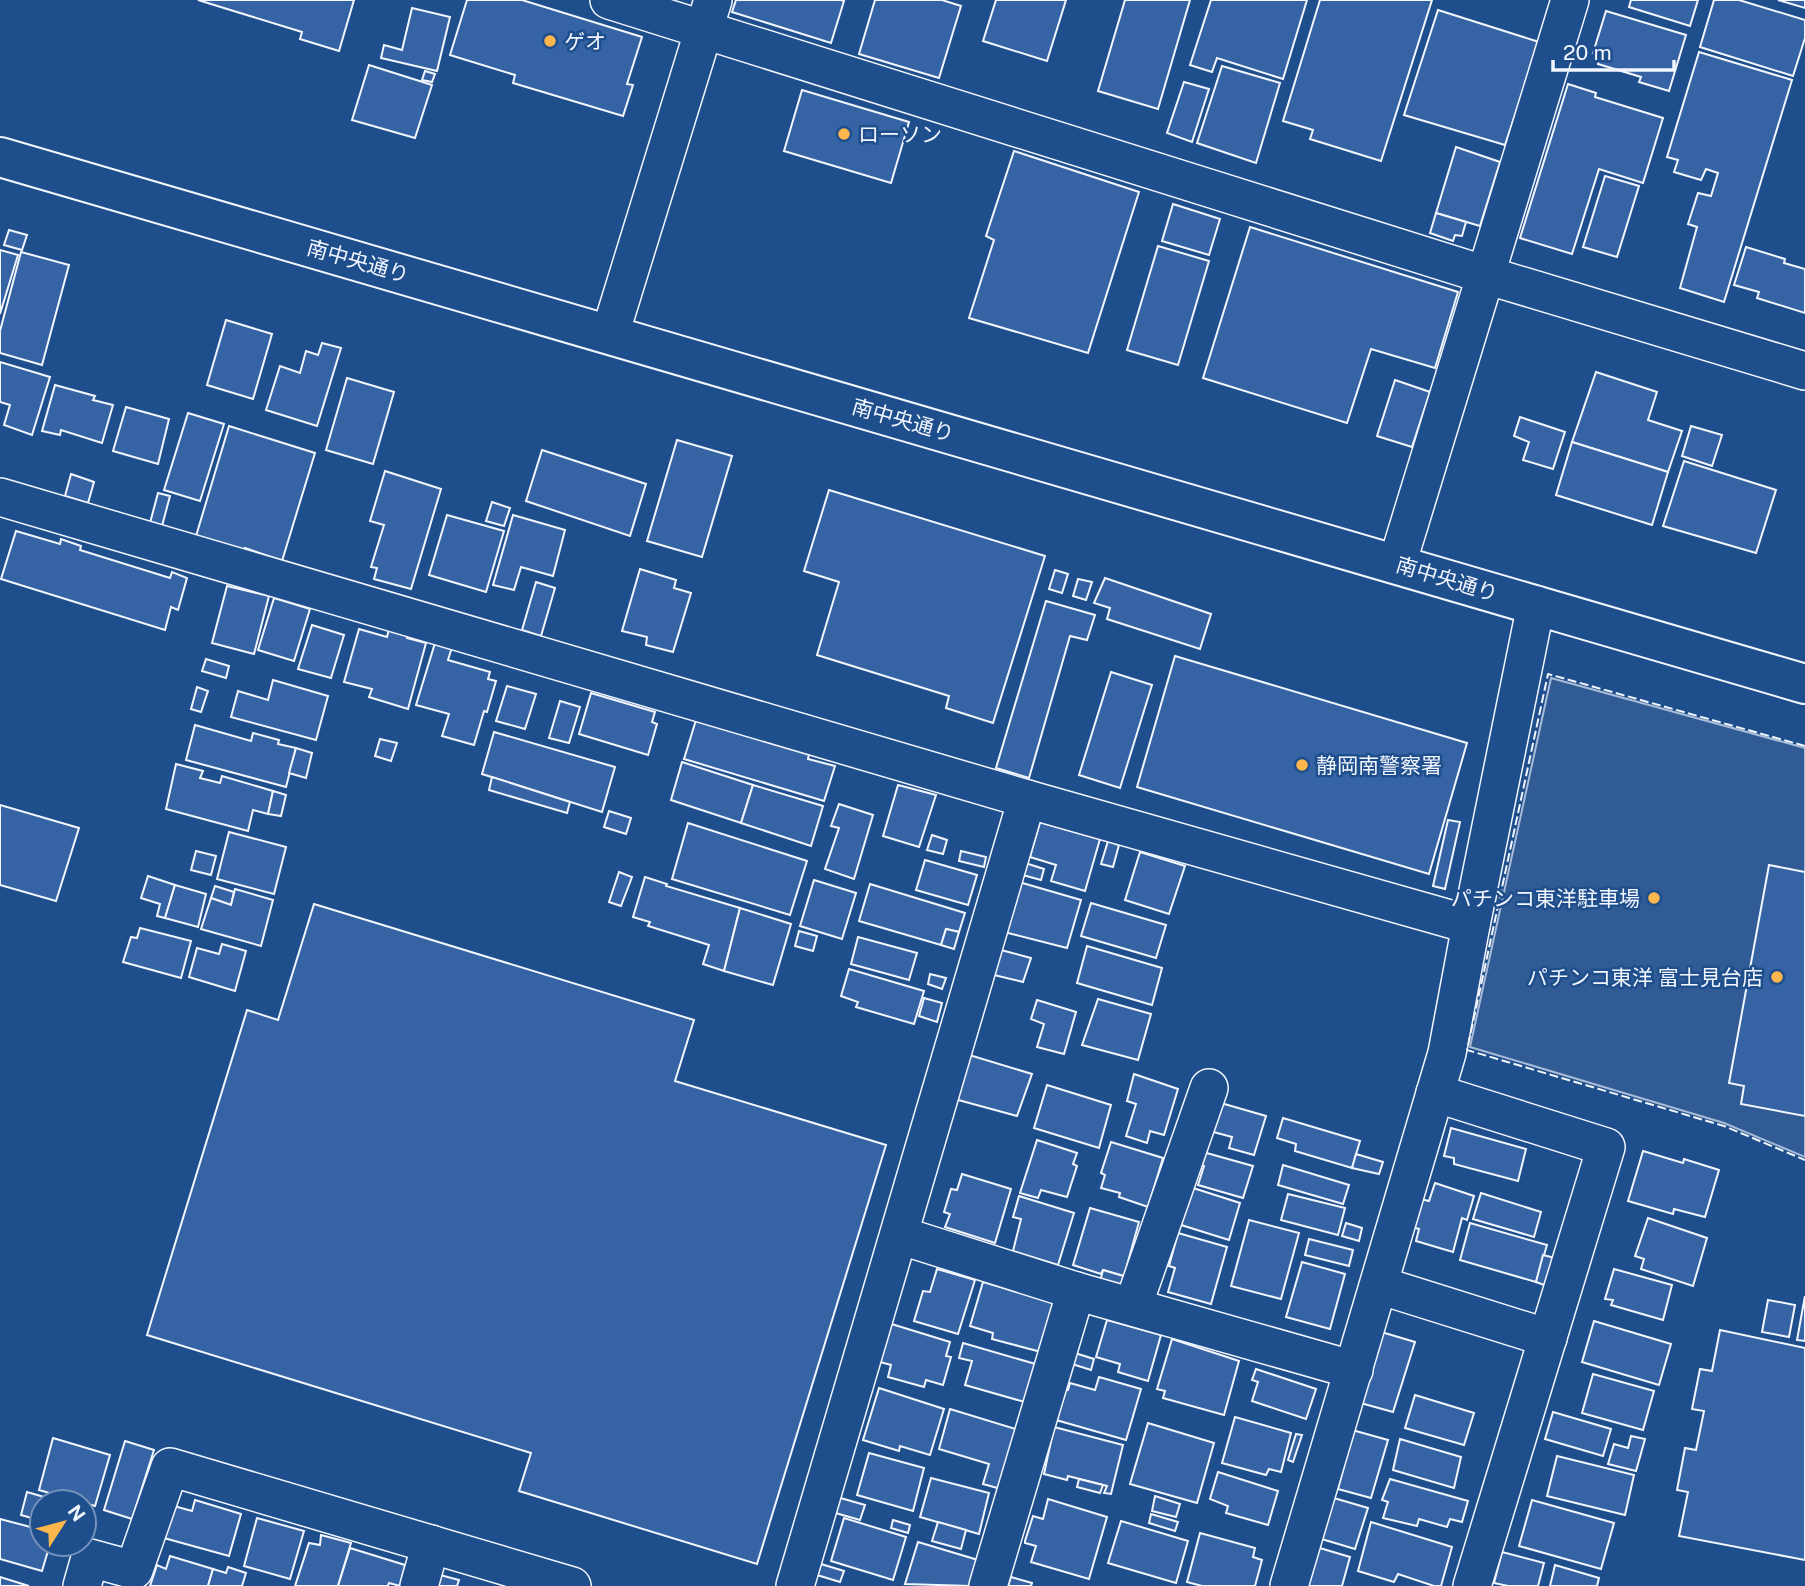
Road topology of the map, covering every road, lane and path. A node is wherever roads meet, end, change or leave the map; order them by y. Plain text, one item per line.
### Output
1 (609, 0) edge
2 (1570, 0) edge
3 (708, 15) edge
4 (0, 157) edge
5 (1486, 275) junction
6 (610, 334) junction
7 (1805, 371) edge
8 (0, 497) edge
9 (1397, 564) junction
10 (1536, 605) junction
11 (1805, 684) edge
12 (1027, 799) junction
13 (1471, 925) junction
14 (1209, 1087) dead end
15 (1435, 1093) junction
16 (899, 1235) junction
17 (1380, 1285) junction
18 (1076, 1291) junction
19 (1133, 1306) junction
20 (1548, 1338) junction
21 (1354, 1370) junction
22 (431, 1544) junction
23 (82, 1586) edge
24 (419, 1586) edge
25 (572, 1586) edge
26 (796, 1586) edge
27 (988, 1586) edge
28 (1289, 1586) edge
29 (1472, 1586) edge

1 - 3 street
2 - 5 street
3 - 5 street
3 - 6 street
4 - 6 street, 南中央通り
5 - 7 street
5 - 9 street
6 - 9 street, 南中央通り
8 - 12 street
9 - 10 street, 南中央通り
10 - 11 street, 南中央通り
10 - 13 street
12 - 13 street
12 - 16 street
13 - 15 street
14 - 19 street
15 - 17 street
15 - 20 street
16 - 18 street
16 - 26 street
17 - 20 street
17 - 21 street
18 - 19 street
18 - 27 street
19 - 21 street
20 - 29 street
21 - 28 street
22 - 23 street
22 - 24 street
22 - 25 street

